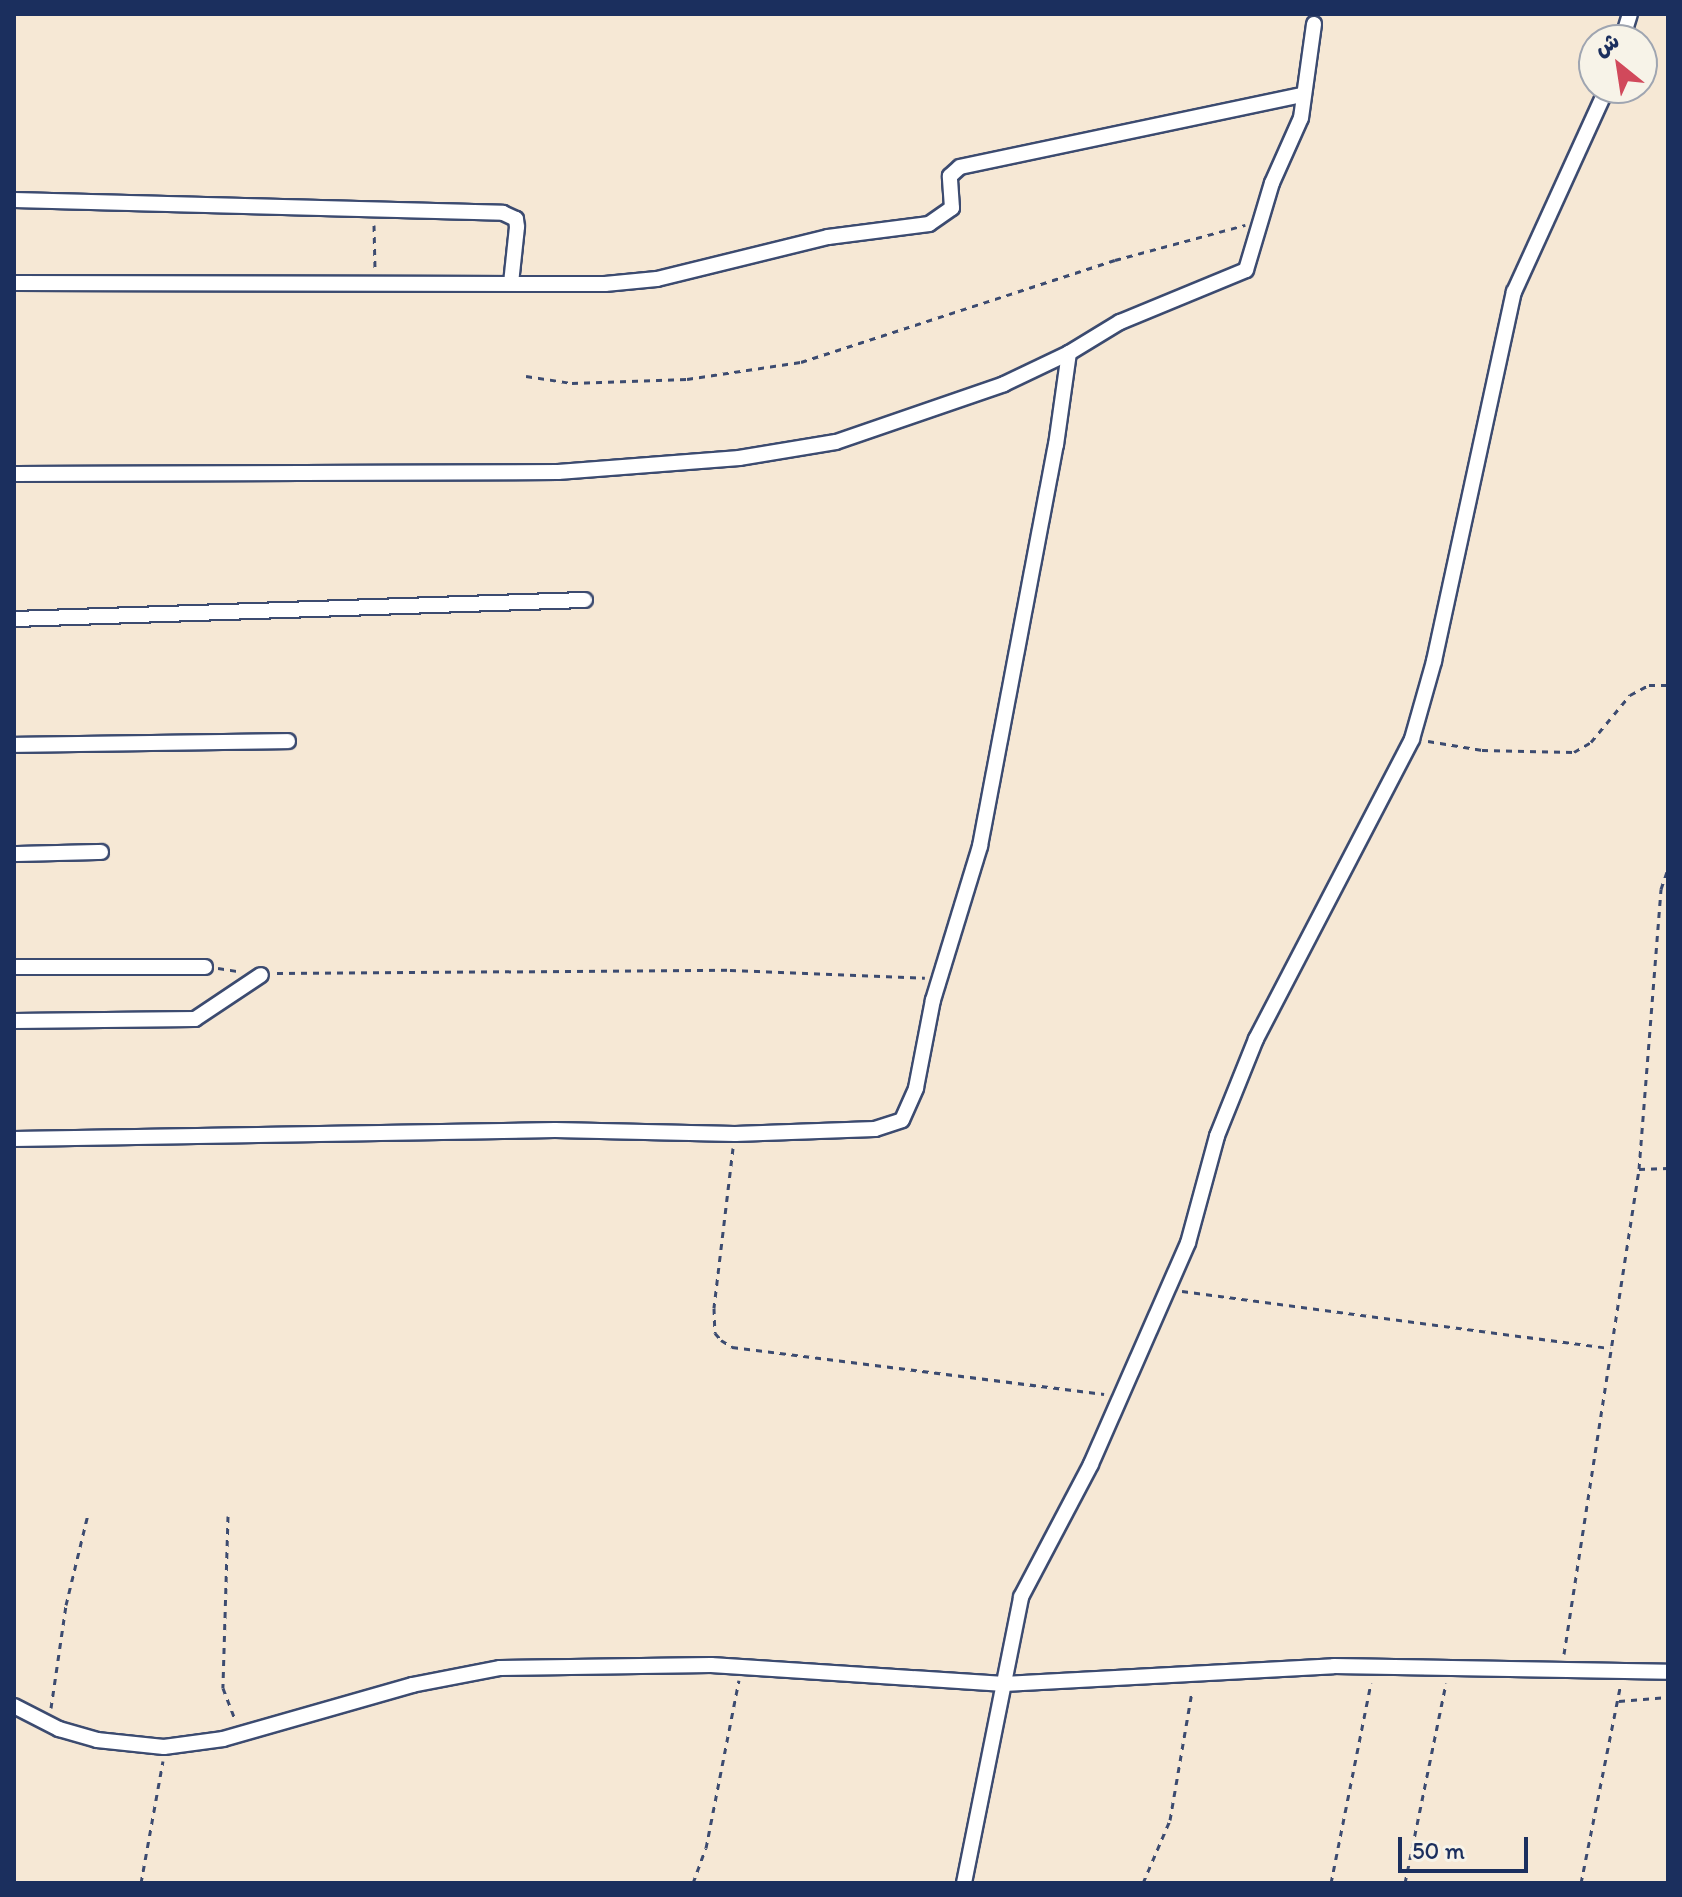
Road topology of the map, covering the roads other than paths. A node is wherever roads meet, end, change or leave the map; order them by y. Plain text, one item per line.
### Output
1 (1314, 24) dead end
2 (1303, 95) junction
3 (1600, 104) edge
4 (14, 200) edge
5 (14, 283) edge
6 (511, 283) junction
7 (1069, 353) junction
8 (14, 474) edge
9 (585, 600) dead end
10 (14, 619) edge
11 (288, 741) dead end
12 (14, 745) edge
13 (101, 852) dead end
14 (14, 854) edge
15 (14, 967) edge
16 (205, 967) road end
17 (261, 975) road end
18 (14, 1021) edge
19 (14, 1139) edge
20 (1668, 1672) edge
21 (1004, 1684) junction
22 (14, 1706) edge
23 (964, 1883) edge

1 - 2 street
2 - 6 street
2 - 7 street
3 - 21 street
4 - 6 street
5 - 6 street
7 - 8 street
7 - 19 street
9 - 10 street
11 - 12 street
13 - 14 street
15 - 16 street
17 - 18 street
20 - 21 street
21 - 22 street
21 - 23 street

